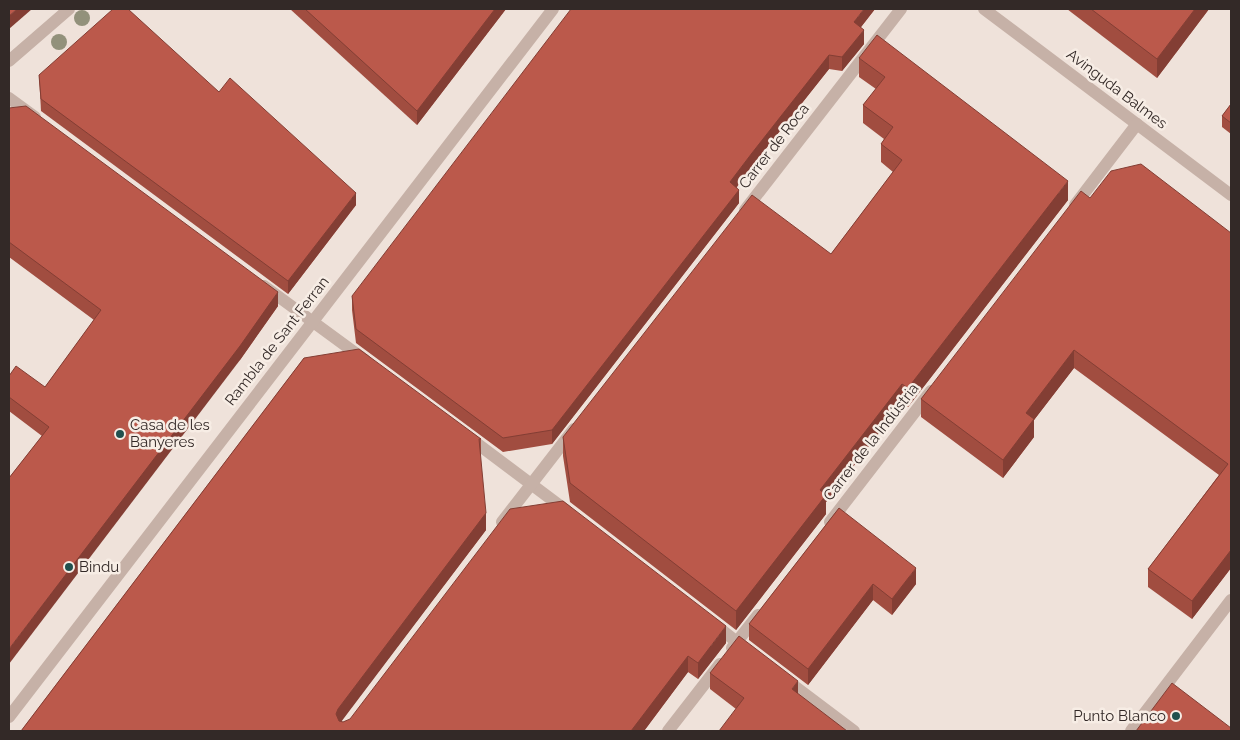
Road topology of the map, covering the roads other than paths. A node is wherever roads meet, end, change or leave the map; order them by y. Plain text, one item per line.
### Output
1 (69, 9) edge
2 (553, 9) edge
3 (901, 9) edge
4 (984, 9) edge
5 (9, 61) edge
6 (9, 98) edge
7 (1137, 124) junction
8 (49, 127) edge
9 (1231, 195) edge
10 (737, 219) edge
11 (1064, 219) edge
12 (257, 280) edge
13 (313, 322) junction
14 (376, 368) edge
15 (937, 383) edge
16 (580, 421) edge
17 (454, 426) edge
18 (532, 483) junction
19 (579, 520) edge
20 (496, 530) edge
21 (822, 532) edge
22 (1231, 600) edge
23 (767, 603) edge
24 (705, 618) edge
25 (737, 642) junction
26 (760, 660) edge
27 (776, 672) edge
28 (9, 717) edge
29 (668, 731) edge
30 (854, 731) edge
31 (1131, 731) edge

1 - 5 street
2 - 13 street, Rambla de Sant Ferran
3 - 10 street, Carrer de Roca
4 - 7 street, Avinguda Balmes
6 - 8 street
7 - 9 street, Avinguda Balmes
7 - 11 street
12 - 13 street
13 - 14 street
13 - 28 street, Rambla de Sant Ferran
15 - 21 street, Carrer de la Indústria
16 - 18 street
17 - 18 street
18 - 19 street
18 - 20 street
22 - 31 street
23 - 25 street
24 - 25 street
25 - 26 street
25 - 29 street
27 - 30 street

